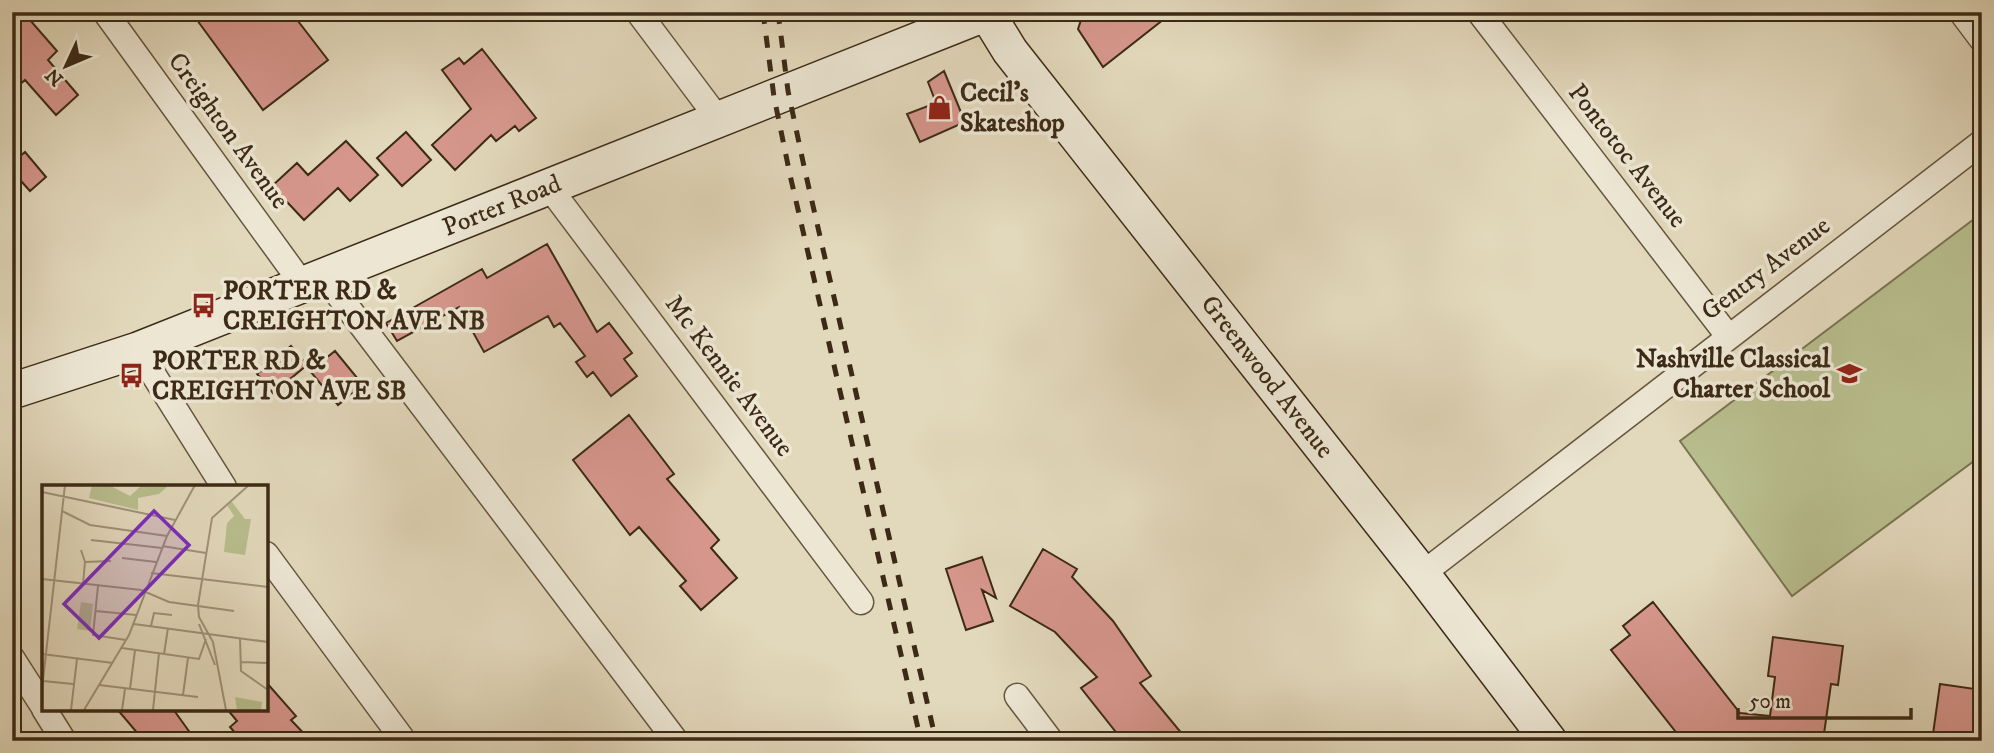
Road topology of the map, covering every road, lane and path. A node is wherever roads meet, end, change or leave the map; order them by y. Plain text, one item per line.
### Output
1 (104, 12) edge
2 (638, 12) edge
3 (987, 12) edge
4 (1479, 12) edge
5 (1961, 12) edge
6 (1982, 40) edge
7 (719, 120) junction
8 (1982, 142) edge
9 (549, 187) junction
10 (313, 280) junction
11 (1728, 336) junction
12 (138, 350) junction
13 (12, 391) edge
14 (223, 485) edge
15 (268, 557) edge
16 (1422, 575) junction
17 (861, 602) dead end
18 (12, 658) edge
19 (1017, 696) dead end
20 (42, 706) edge
21 (45, 711) edge
22 (64, 741) edge
23 (404, 741) edge
24 (676, 741) edge
25 (1051, 741) edge
26 (1549, 741) edge

1 - 10 street, Creighton Avenue
2 - 7 street
3 - 7 street, Porter Road
3 - 16 street, Greenwood Avenue
4 - 11 street, Pontotoc Avenue
5 - 6 street
7 - 9 street, Porter Road
8 - 11 street, Gentry Avenue
9 - 10 street, Porter Road
9 - 17 street, Mc Kennie Avenue
10 - 12 street, Porter Road
10 - 24 street, Creighton Avenue
11 - 16 street, Gentry Avenue
12 - 13 street, Porter Road
12 - 14 street
15 - 23 street
16 - 26 street, Greenwood Avenue
18 - 20 street
19 - 25 street
21 - 22 street

